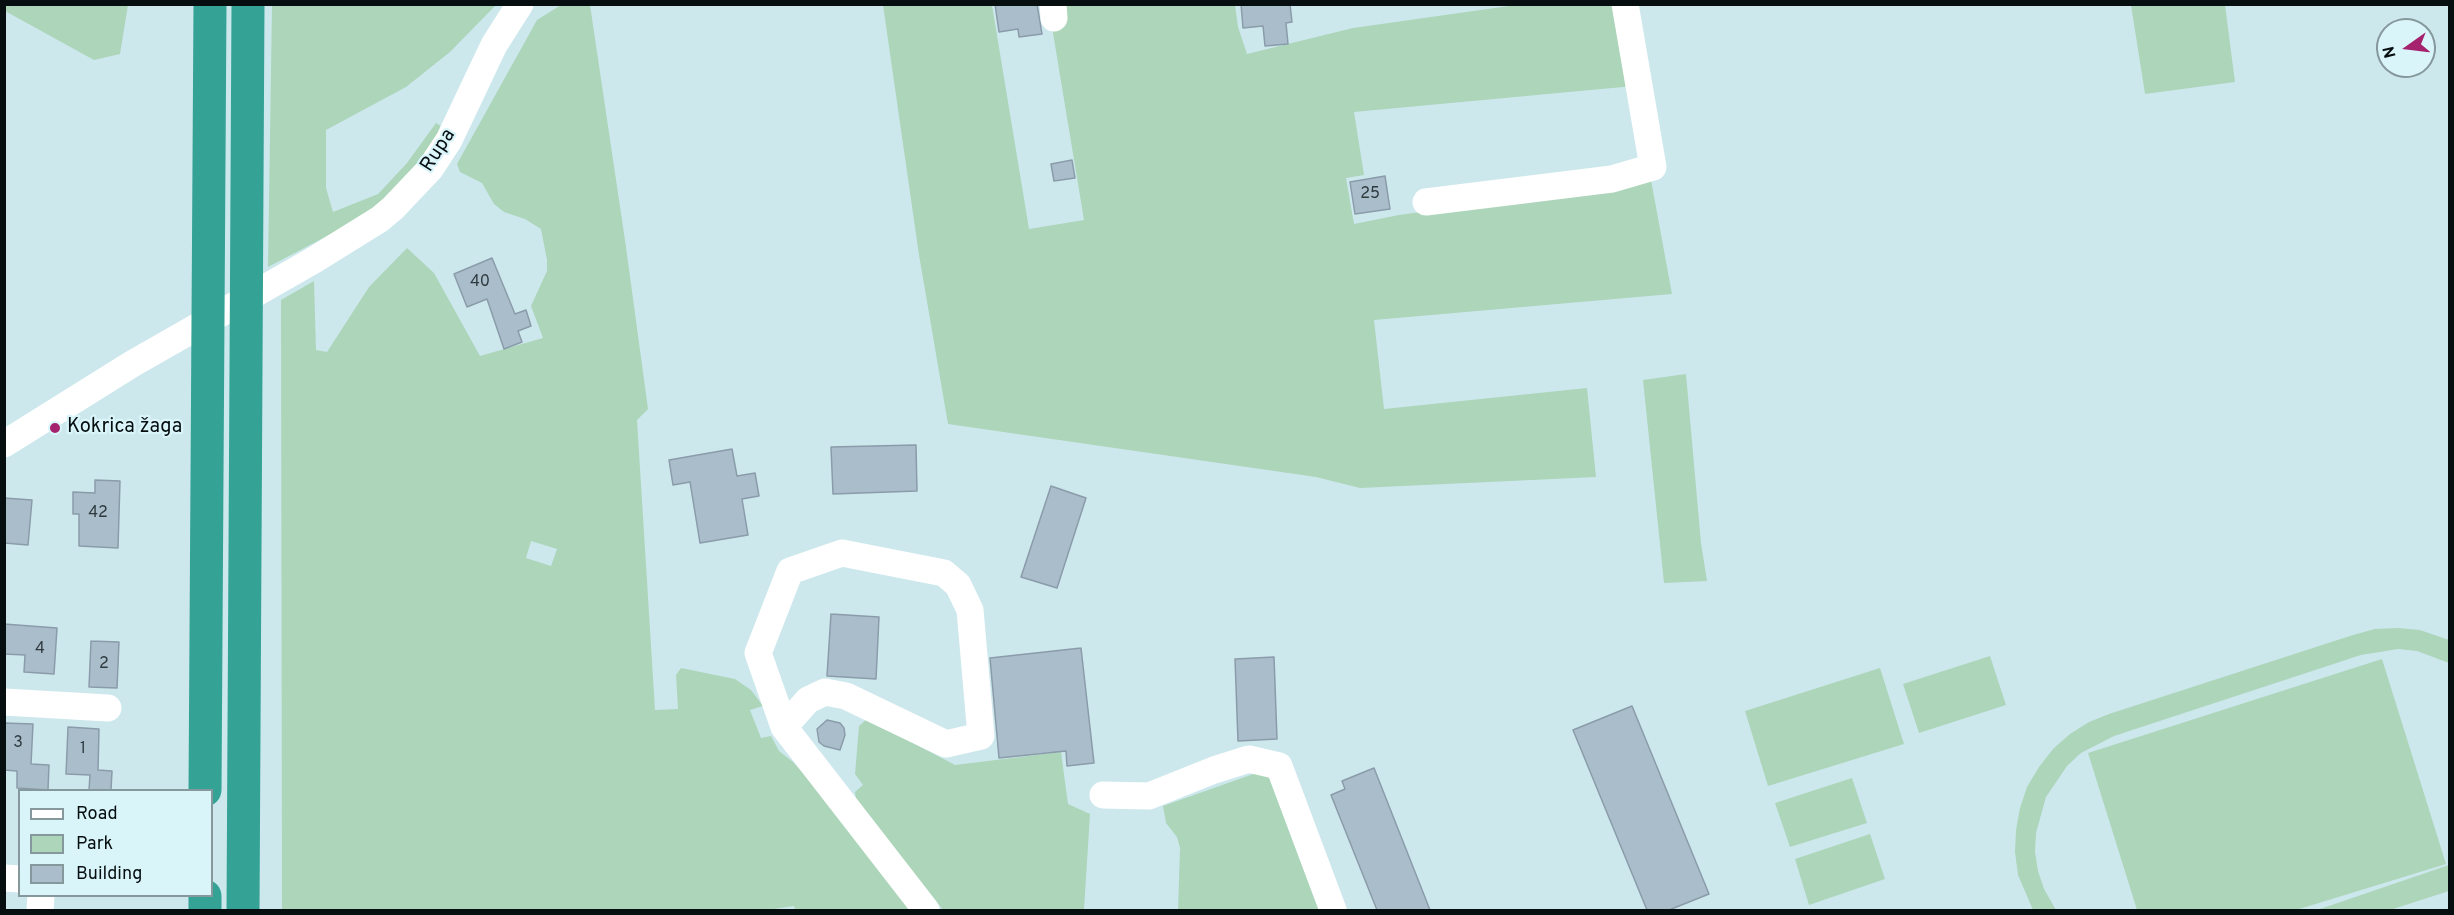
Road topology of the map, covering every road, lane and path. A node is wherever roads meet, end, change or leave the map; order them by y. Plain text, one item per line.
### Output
1 (210, 4) edge
2 (249, 4) edge
3 (520, 4) edge
4 (1625, 4) edge
5 (1426, 202) dead end
6 (4, 444) edge
7 (4, 702) edge
8 (108, 708) dead end
9 (784, 727) junction
10 (205, 789) edge
11 (1103, 795) dead end
12 (243, 910) edge
13 (926, 910) edge
14 (1333, 910) edge

1 - 10 highway
2 - 12 highway
3 - 6 street, Rupa
4 - 5 street
7 - 8 street
9 - 9 street
9 - 13 street
11 - 14 street

